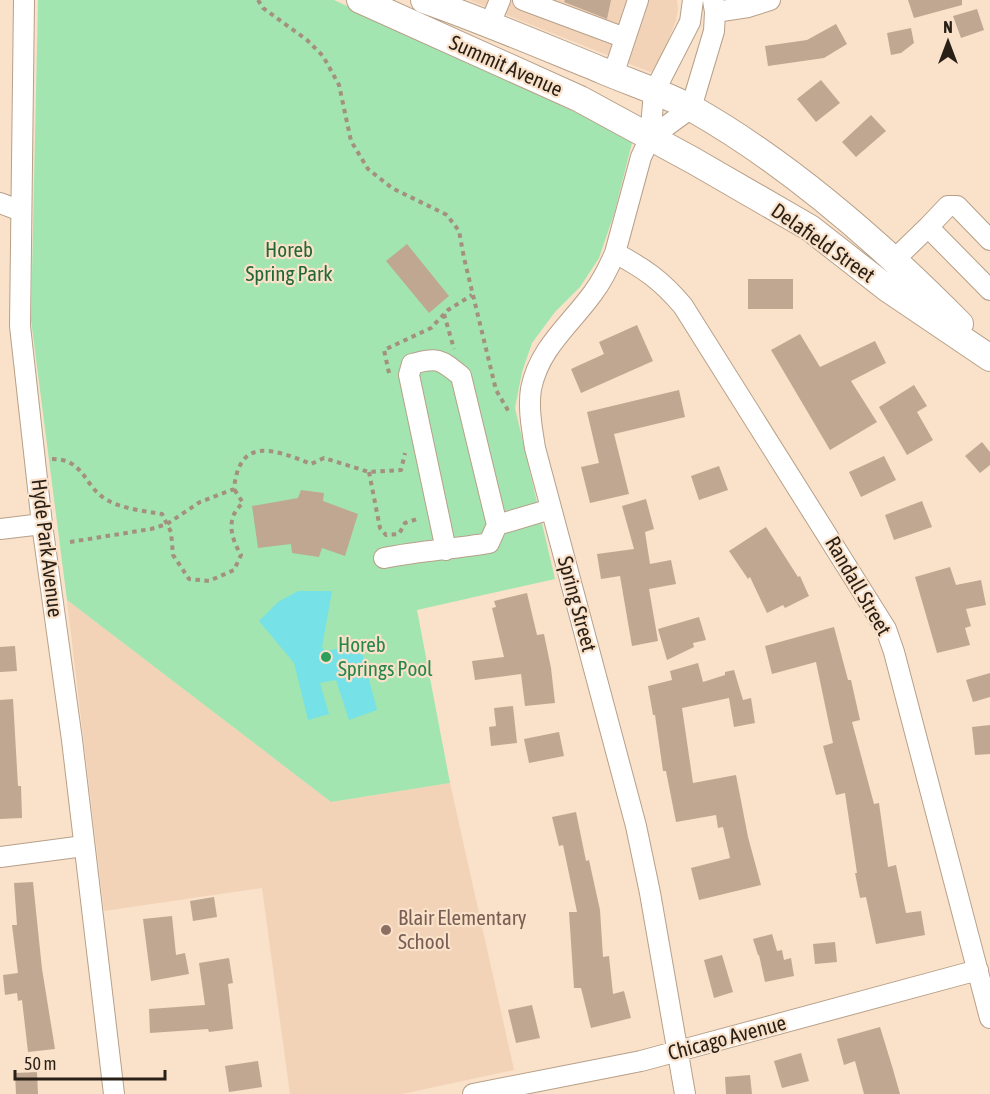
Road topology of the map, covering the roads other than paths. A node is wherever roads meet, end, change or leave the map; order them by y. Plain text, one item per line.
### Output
1 (24, 0) edge
2 (360, 0) edge
3 (424, 0) edge
4 (500, 0) edge
5 (523, 0) edge
6 (638, 0) edge
7 (693, 0) edge
8 (770, 0) edge
9 (714, 6) edge
10 (490, 24) junction
11 (625, 38) junction
12 (613, 75) junction
13 (654, 92) junction
14 (691, 108) junction
15 (650, 138) junction
16 (0, 203) edge
17 (21, 211) junction
18 (928, 227) junction
19 (990, 240) edge
20 (615, 253) junction
21 (894, 260) junction
22 (990, 290) edge
23 (990, 356) edge
24 (551, 509) junction
25 (42, 524) junction
26 (497, 525) junction
27 (0, 529) edge
28 (446, 550) junction
29 (384, 558) dead end
30 (84, 846) junction
31 (0, 857) edge
32 (978, 970) junction
33 (990, 1018) edge
34 (678, 1051) junction
35 (114, 1094) edge
36 (473, 1094) edge
37 (685, 1094) edge

1 - 17 street, Hyde Park Avenue
2 - 15 main road, Summit Avenue
3 - 10 main road, Summit Avenue
4 - 10 street
5 - 11 street
6 - 11 street
7 - 13 street
8 - 9 street
9 - 14 street
10 - 12 main road, Summit Avenue
11 - 12 street
12 - 13 main road, Summit Avenue
13 - 14 main road, Summit Avenue
13 - 15 street
14 - 15 street
14 - 21 main road, Delafield Street
15 - 20 street, Spring Street
15 - 23 main road, Delafield Street
16 - 17 street
17 - 25 street, Hyde Park Avenue
18 - 19 street
18 - 21 street
18 - 22 street
20 - 24 street, Spring Street
20 - 32 street, Randall Street
21 - 23 main road, Delafield Street
24 - 26 street
24 - 34 street, Spring Street
25 - 27 street
25 - 30 street, Hyde Park Avenue
26 - 28 street
26 - 28 street
28 - 29 street
30 - 31 street
30 - 35 street, Hyde Park Avenue
32 - 33 street, Randall Street
32 - 34 street, Chicago Avenue
34 - 36 street, Chicago Avenue
34 - 37 street, Spring Street

